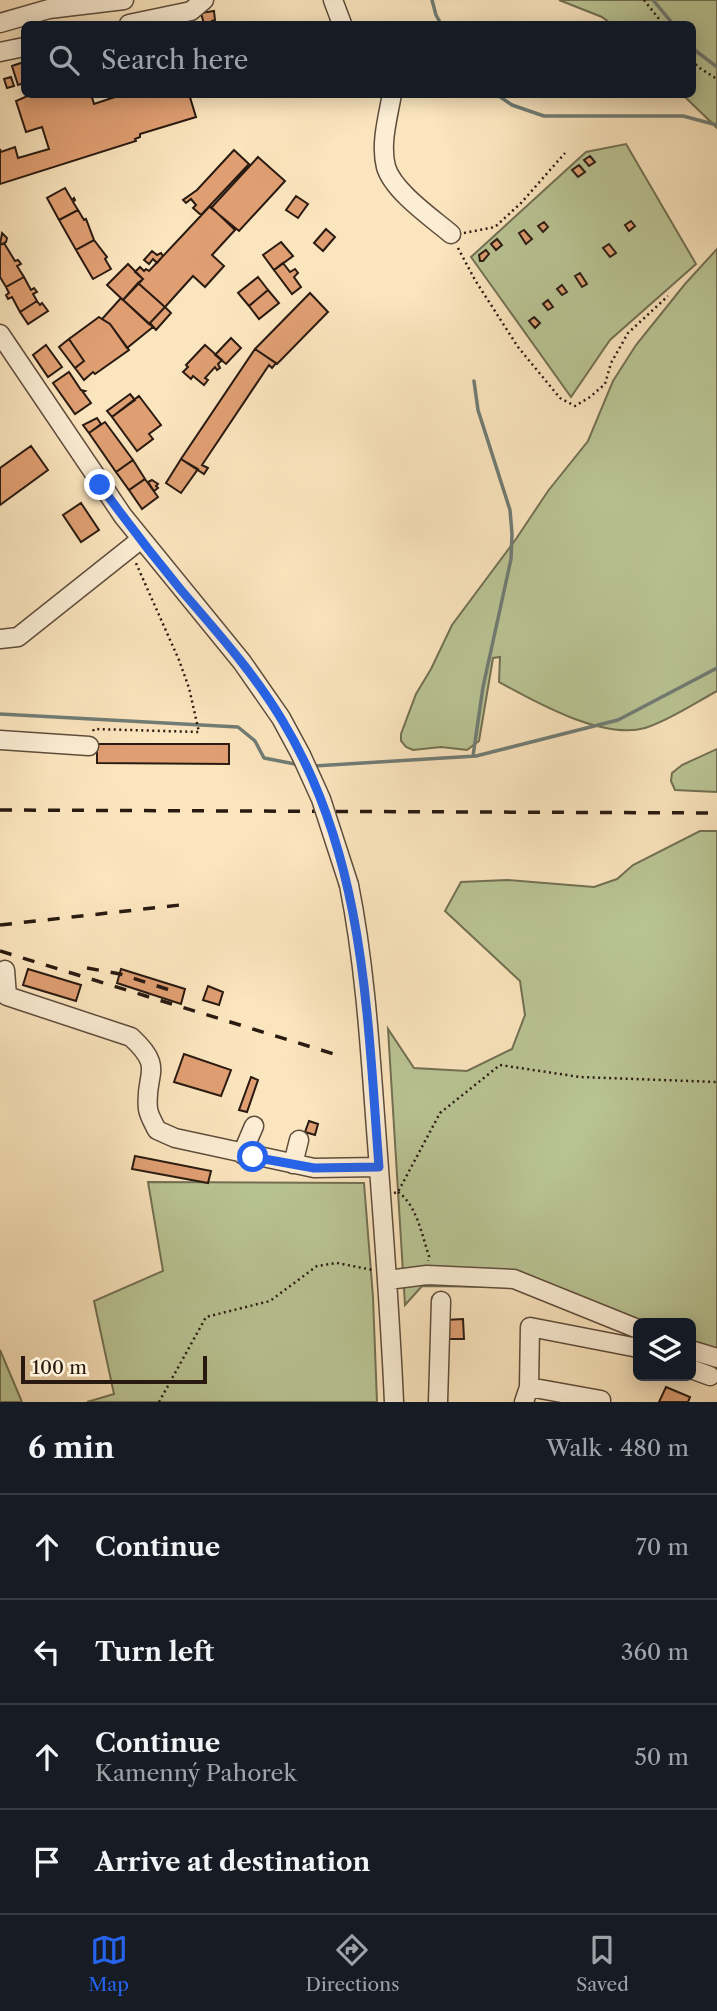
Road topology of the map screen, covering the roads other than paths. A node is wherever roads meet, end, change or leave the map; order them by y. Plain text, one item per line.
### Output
1 (124, 0) edge
2 (204, 0) edge
3 (333, 0) edge
4 (143, 21) edge
5 (341, 21) edge
6 (0, 23) edge
7 (21, 48) edge
8 (0, 52) edge
9 (391, 98) edge
10 (451, 234) road end
11 (0, 334) edge
12 (135, 544) junction
13 (0, 639) edge
14 (0, 740) edge
15 (89, 746) road end
16 (5, 970) dead end
17 (161, 1087) dead end
18 (148, 1110) junction
19 (254, 1126) dead end
20 (299, 1140) dead end
21 (242, 1154) junction
22 (293, 1164) junction
23 (379, 1167) junction
24 (387, 1275) junction
25 (441, 1301) dead end
26 (633, 1327) edge
27 (633, 1347) edge
28 (696, 1352) edge
29 (717, 1358) edge
30 (696, 1370) edge
31 (710, 1376) dead end
32 (526, 1394) edge
33 (394, 1402) edge
34 (438, 1402) edge
35 (600, 1402) edge

1 - 6 street
2 - 4 street
3 - 5 street
7 - 8 street
9 - 10 street
11 - 12 street
12 - 13 street
12 - 23 street, bridge
14 - 15 street
16 - 18 street
17 - 18 street
18 - 21 street
19 - 21 street
20 - 22 street
21 - 22 street
22 - 23 street
23 - 24 street
24 - 26 street
24 - 33 street
25 - 34 street
27 - 32 street
28 - 29 street
30 - 31 street
32 - 35 street

